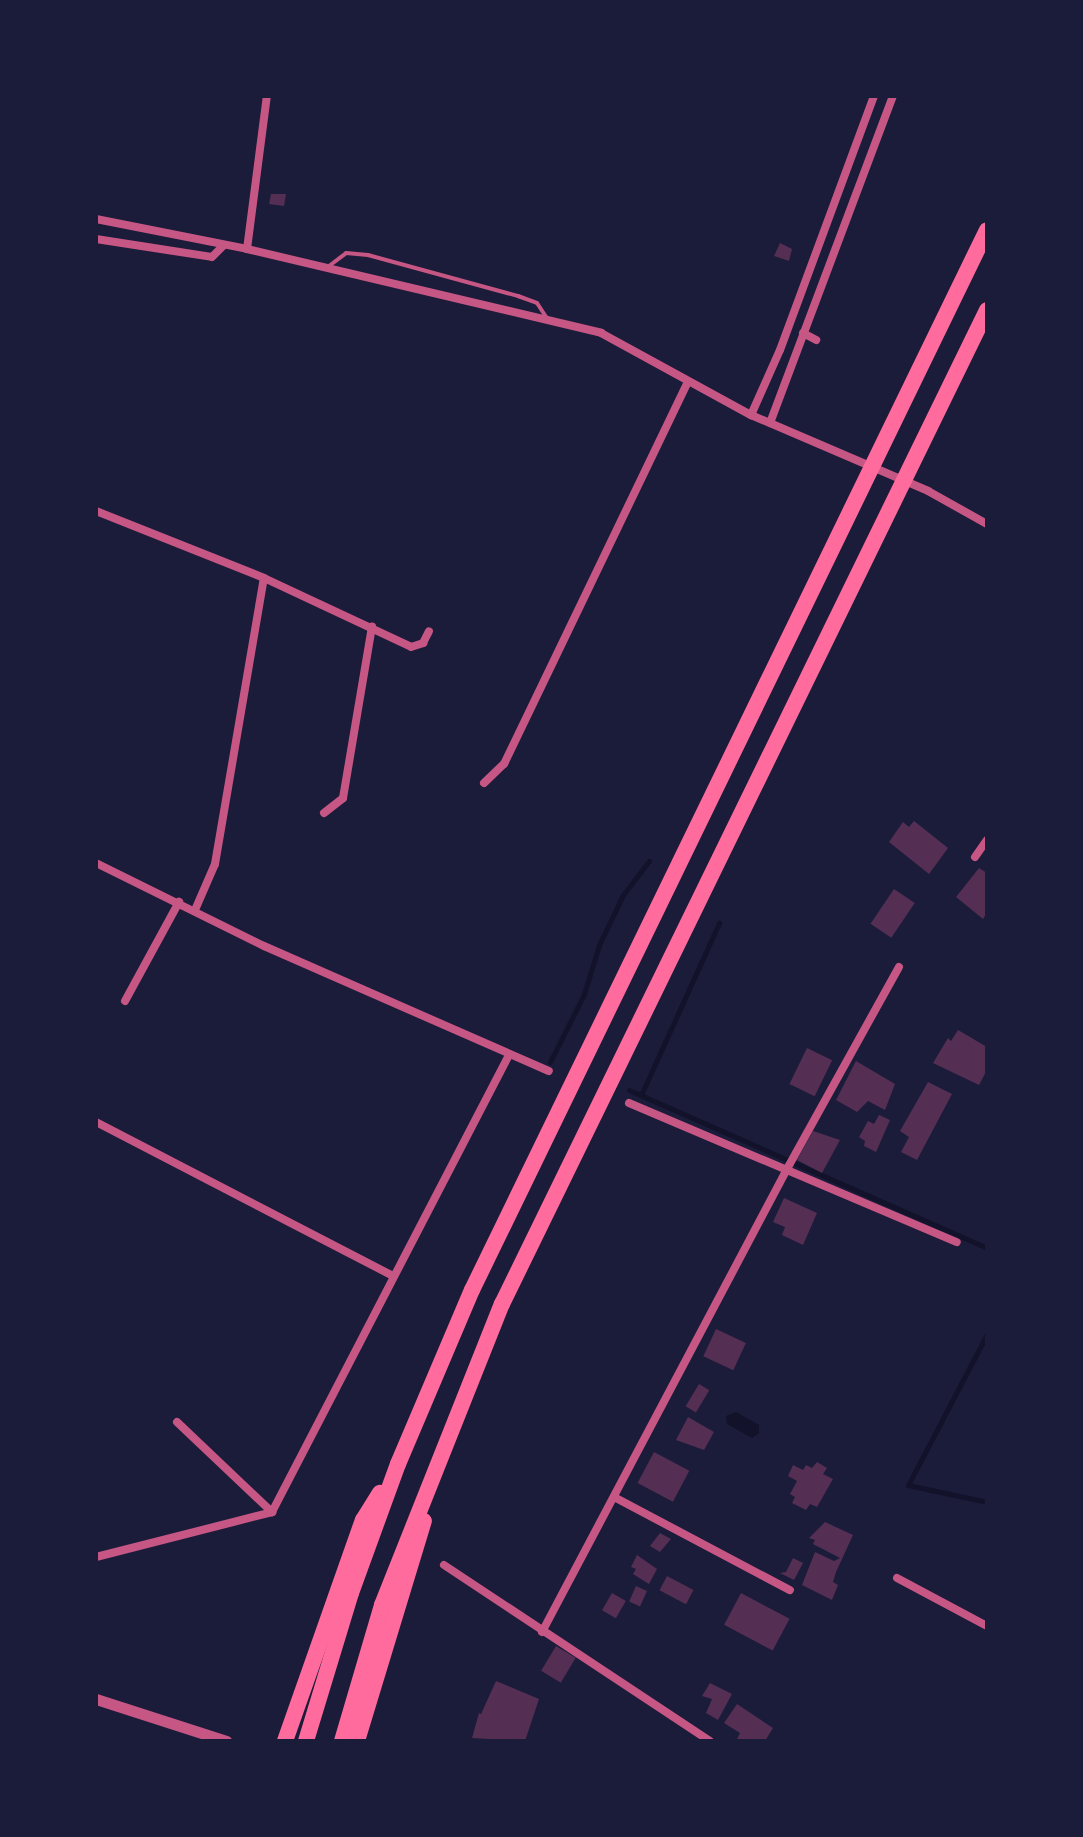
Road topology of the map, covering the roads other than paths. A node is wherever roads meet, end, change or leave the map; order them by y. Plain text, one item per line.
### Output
1 (267, 96) edge
2 (874, 96) edge
3 (893, 96) edge
4 (96, 219) edge
5 (987, 230) edge
6 (96, 239) edge
7 (223, 246) junction
8 (247, 249) junction
9 (323, 269) junction
10 (987, 310) edge
11 (548, 321) junction
12 (803, 333) junction
13 (816, 340) dead end
14 (687, 383) junction
15 (751, 415) junction
16 (770, 423) junction
17 (96, 511) edge
18 (987, 524) edge
19 (264, 578) junction
20 (372, 626) junction
21 (429, 631) dead end
22 (484, 783) dead end
23 (324, 813) dead end
24 (987, 840) edge
25 (975, 857) dead end
26 (98, 864) edge
27 (179, 902) junction
28 (195, 910) junction
29 (899, 967) dead end
30 (125, 1001) dead end
31 (509, 1055) junction
32 (549, 1071) dead end
33 (629, 1103) dead end
34 (96, 1122) edge
35 (787, 1169) junction
36 (957, 1242) dead end
37 (393, 1276) junction
38 (177, 1422) dead end
39 (398, 1464) junction
40 (614, 1497) junction
41 (272, 1512) junction
42 (96, 1557) edge
43 (444, 1565) dead end
44 (897, 1578) dead end
45 (790, 1590) dead end
46 (987, 1626) edge
47 (542, 1632) junction
48 (96, 1699) edge
49 (308, 1733) edge
50 (288, 1734) edge
51 (347, 1740) edge
52 (226, 1741) edge
53 (710, 1741) edge

1 - 8 street
2 - 15 street
3 - 12 street
4 - 7 street
5 - 39 highway
6 - 7 street
7 - 8 street
8 - 9 street
9 - 11 street
9 - 11 lane
10 - 51 highway
11 - 14 street
12 - 13 street
12 - 16 street
14 - 15 street
14 - 22 street
15 - 16 street
16 - 18 street
17 - 19 street
19 - 20 street
19 - 28 street
20 - 21 street
20 - 23 street
24 - 25 street
26 - 27 street
27 - 28 street
27 - 30 street
28 - 31 street
29 - 35 street
31 - 32 street
31 - 37 street
33 - 35 street
34 - 37 street
35 - 36 street
35 - 40 street
37 - 41 street
38 - 41 street
39 - 49 highway
39 - 50 highway
40 - 45 street
40 - 47 street
41 - 42 street
43 - 47 street
44 - 46 street
47 - 53 street
48 - 52 street

